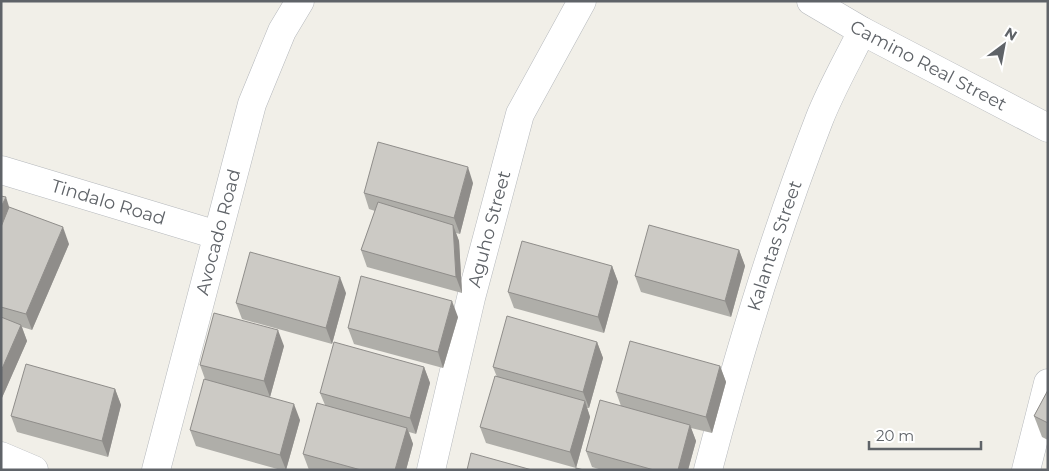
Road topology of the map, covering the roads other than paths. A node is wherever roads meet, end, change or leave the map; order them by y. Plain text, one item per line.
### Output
1 (300, 1) edge
2 (582, 1) edge
3 (811, 1) edge
4 (862, 31) junction
5 (1048, 128) edge
6 (1, 170) edge
7 (217, 235) junction
8 (1048, 383) edge
9 (1, 456) edge
10 (34, 470) edge
11 (156, 470) edge
12 (431, 470) edge
13 (708, 470) edge
14 (1026, 470) edge

1 - 7 street, Avocado Road
2 - 12 street, Aguho Street
3 - 4 street, Camino Real Street
4 - 5 street, Camino Real Street
4 - 13 street, Kalantas Street
6 - 7 street, Tindalo Road
7 - 11 street, Avocado Road
8 - 14 street
9 - 10 street

